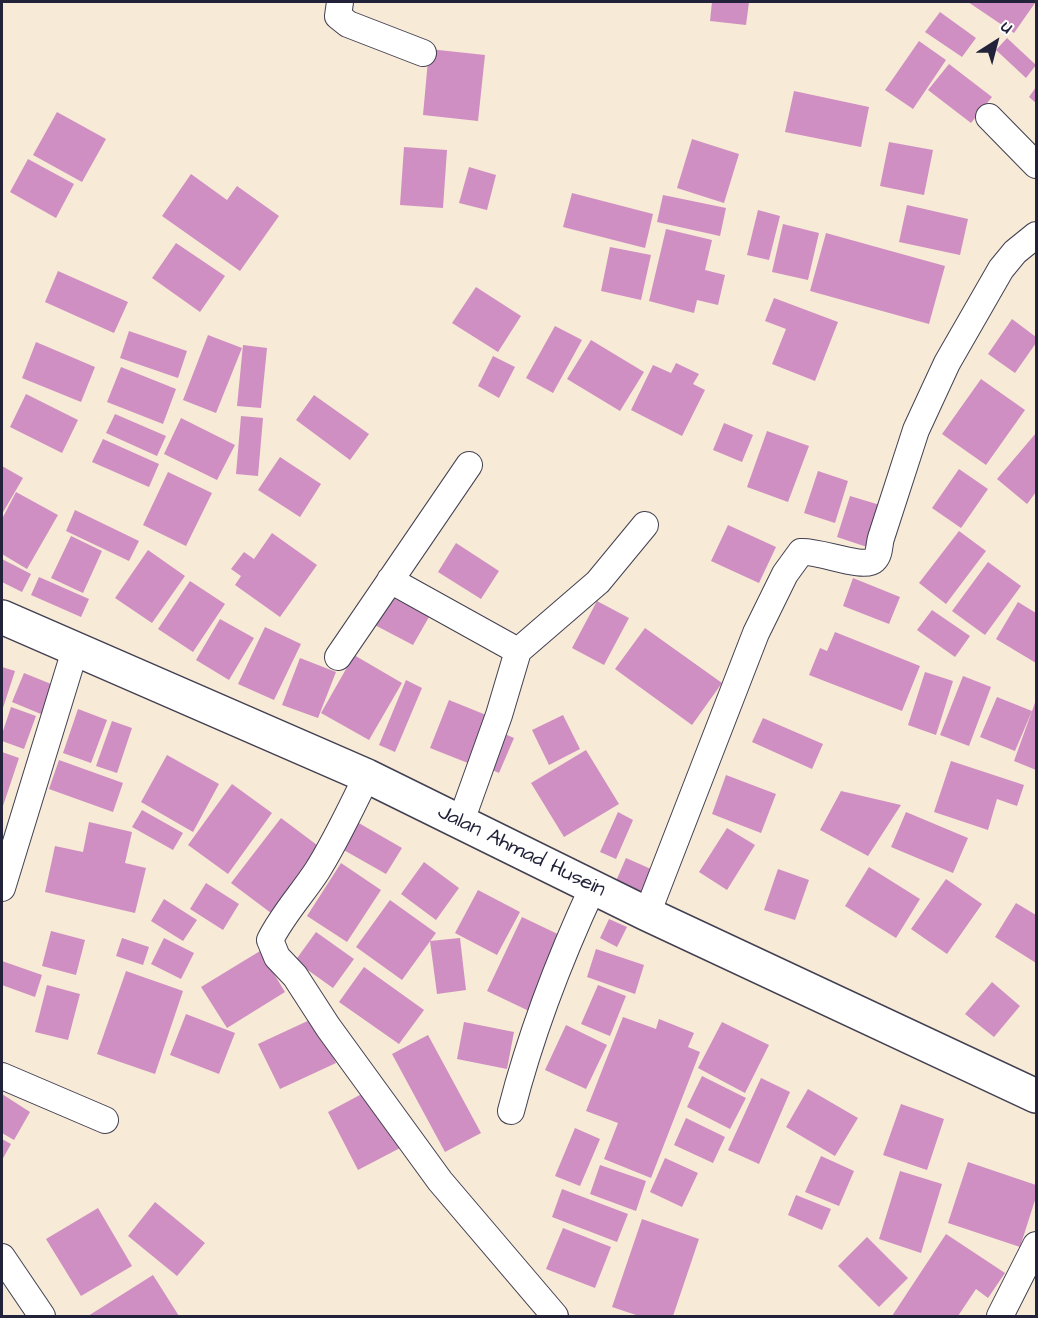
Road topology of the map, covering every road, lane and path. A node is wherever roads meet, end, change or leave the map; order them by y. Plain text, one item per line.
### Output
1 (340, 2) edge
2 (423, 53) dead end
3 (989, 117) dead end
4 (1036, 165) edge
5 (1036, 235) edge
6 (469, 465) dead end
7 (645, 525) dead end
8 (390, 580) junction
9 (2, 617) edge
10 (75, 650) junction
11 (518, 651) junction
12 (338, 657) dead end
13 (367, 776) junction
14 (461, 821) junction
15 (593, 887) junction
16 (2, 888) edge
17 (647, 914) junction
18 (2, 1076) edge
19 (1036, 1096) edge
20 (511, 1111) dead end
21 (105, 1120) dead end
22 (1036, 1245) edge
23 (2, 1257) edge
24 (34, 1314) edge
25 (555, 1317) edge
26 (1000, 1317) edge

1 - 2 street
3 - 4 street
5 - 17 street
6 - 8 street
7 - 11 street
8 - 11 street
8 - 12 street
9 - 10 main road, Jalan Ahmad Husein
10 - 13 main road, Jalan Ahmad Husein
10 - 16 street
11 - 14 street
13 - 14 main road, Jalan Ahmad Husein
13 - 25 street
14 - 15 main road, Jalan Ahmad Husein
15 - 17 main road, Jalan Ahmad Husein
15 - 20 street
17 - 19 main road, Jalan Ahmad Husein
18 - 21 street
22 - 26 street
23 - 24 street

